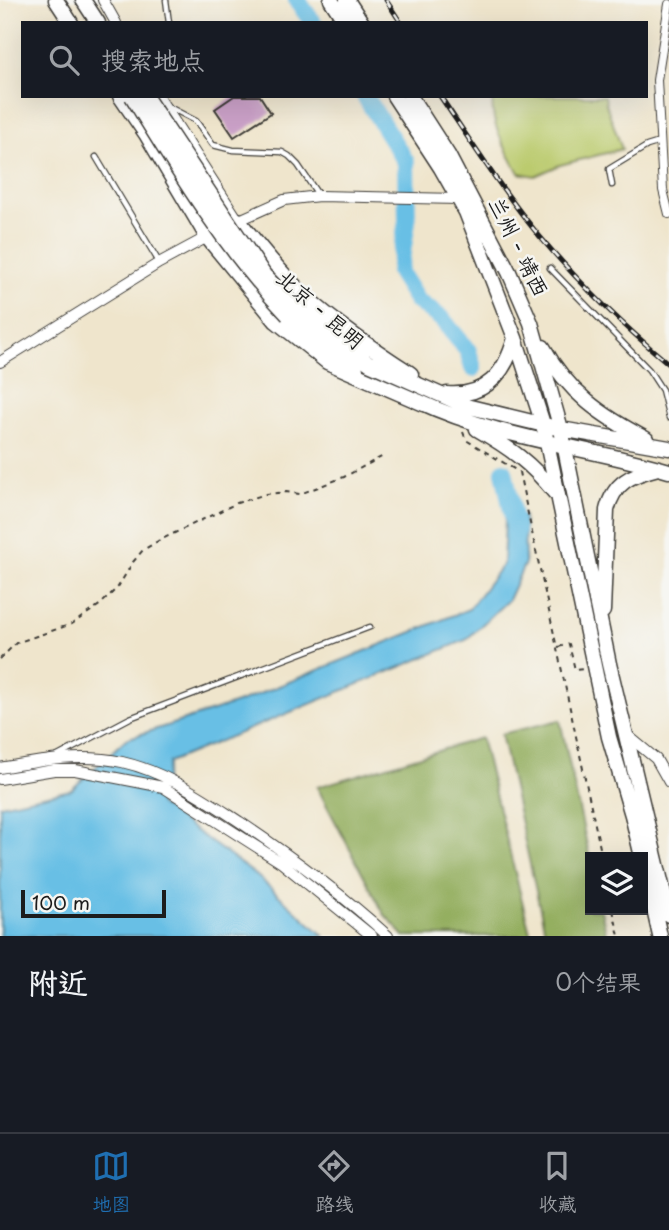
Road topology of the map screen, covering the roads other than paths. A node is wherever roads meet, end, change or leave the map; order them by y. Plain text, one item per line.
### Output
1 (56, 0) edge
2 (73, 0) edge
3 (83, 0) edge
4 (103, 0) edge
5 (166, 0) edge
6 (331, 0) edge
7 (349, 1) edge
8 (669, 4) edge
9 (70, 21) edge
10 (86, 21) edge
11 (97, 21) edge
12 (115, 21) edge
13 (169, 21) edge
14 (345, 21) edge
15 (361, 21) edge
16 (121, 98) edge
17 (133, 98) edge
18 (146, 98) edge
19 (395, 98) edge
20 (411, 98) edge
21 (162, 99) edge
22 (660, 142) junction
23 (96, 157) dead end
24 (612, 185) dead end
25 (319, 197) junction
26 (458, 199) junction
27 (669, 214) edge
28 (238, 220) junction
29 (207, 237) junction
30 (159, 263) junction
31 (550, 268) dead end
32 (292, 312) junction
33 (531, 323) junction
34 (515, 338) junction
35 (0, 362) edge
36 (438, 392) junction
37 (424, 404) junction
38 (458, 418) junction
39 (669, 418) edge
40 (543, 424) junction
41 (561, 429) junction
42 (546, 441) junction
43 (564, 445) junction
44 (664, 447) edge
45 (664, 470) edge
46 (559, 499) junction
47 (370, 628) dead end
48 (603, 633) junction
49 (626, 734) junction
50 (53, 764) junction
51 (0, 768) edge
52 (0, 779) edge
53 (165, 782) junction
54 (669, 782) edge
55 (640, 852) edge
56 (648, 885) edge
57 (669, 915) edge
58 (372, 936) edge
59 (388, 936) edge
60 (660, 936) edge

1 - 9 highway
2 - 10 highway
3 - 11 highway
4 - 12 street
5 - 13 lane
6 - 14 highway
7 - 15 highway
8 - 22 street
16 - 29 highway
17 - 32 highway, 北京 - 昆明, bridge
18 - 32 highway, 北京 - 昆明, bridge
19 - 26 highway, 兰州 - 靖西
20 - 33 highway, 兰州 - 靖西
21 - 25 lane
21 - 28 street
22 - 24 lane
22 - 27 street
23 - 30 lane
25 - 26 street
25 - 28 street
26 - 34 highway, 兰州 - 靖西
28 - 29 street
28 - 36 highway
29 - 30 street
29 - 37 highway
30 - 35 street
31 - 39 lane
32 - 36 highway, 北京 - 昆明
32 - 37 highway, 北京 - 昆明
33 - 41 highway, 兰州 - 靖西
33 - 44 highway
34 - 36 highway
34 - 40 highway, 兰州 - 靖西
36 - 40 highway, 北京 - 昆明
37 - 38 highway, 北京 - 昆明
38 - 42 highway, 北京 - 昆明
38 - 46 highway
40 - 41 highway, 北京 - 昆明
40 - 42 highway, 兰州 - 靖西
41 - 43 highway, 兰州 - 靖西
41 - 44 highway, 北京 - 昆明
42 - 43 highway, 北京 - 昆明
42 - 46 highway, 兰州 - 靖西
43 - 45 highway, 北京 - 昆明
43 - 48 highway, 兰州 - 靖西
45 - 48 highway
46 - 55 highway, 兰州 - 靖西
47 - 50 lane
48 - 49 highway
49 - 54 street
49 - 57 highway
50 - 51 street
50 - 52 street
50 - 53 street
50 - 53 street
53 - 58 street
53 - 59 street
56 - 60 highway, 兰州 - 靖西

